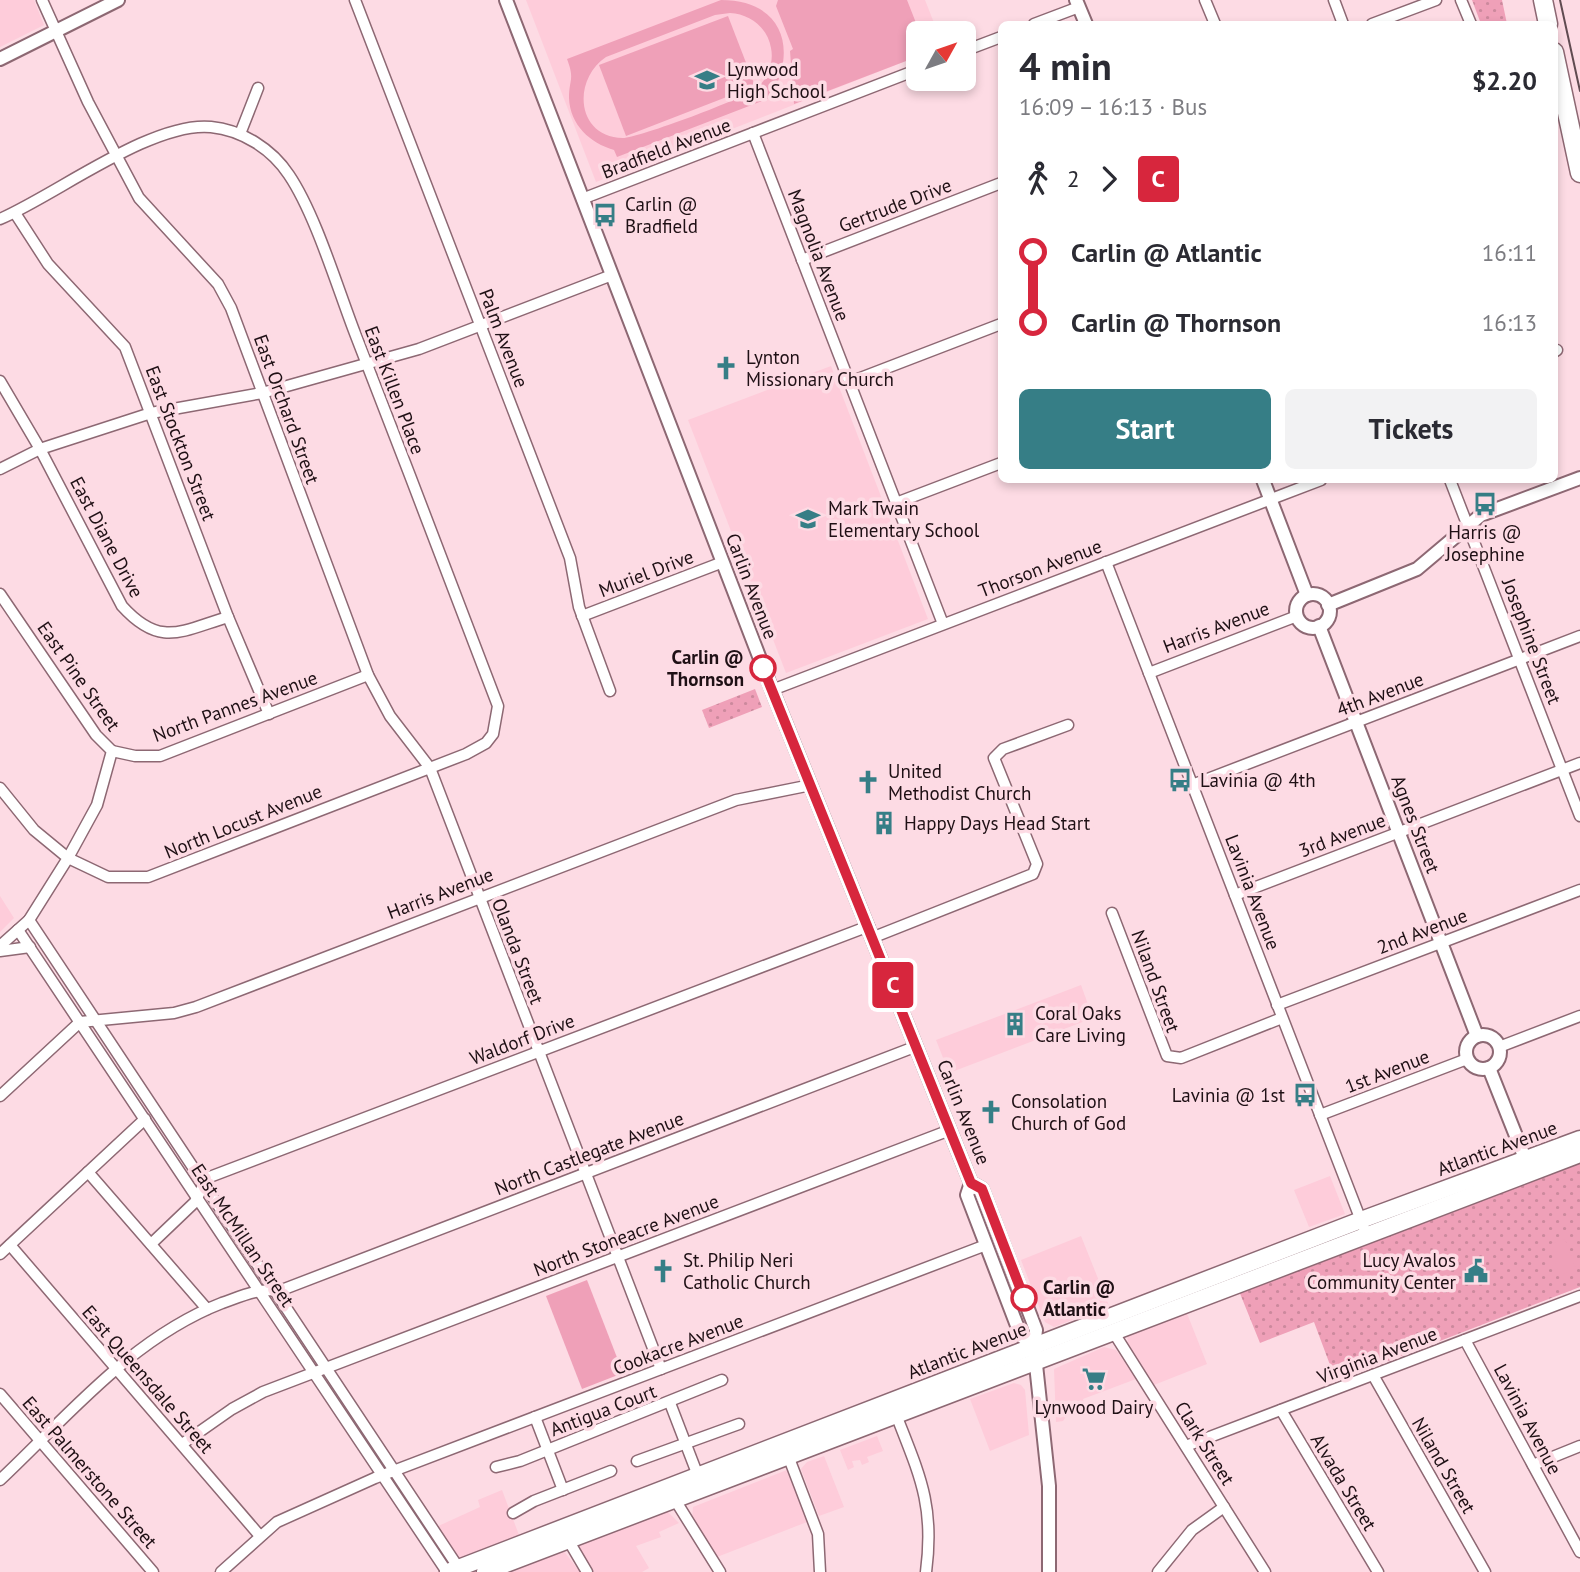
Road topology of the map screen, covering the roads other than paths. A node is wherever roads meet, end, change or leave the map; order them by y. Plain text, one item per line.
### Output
1 (41, 0) edge
2 (118, 0) edge
3 (355, 0) edge
4 (506, 0) edge
5 (1206, 0) edge
6 (1334, 0) edge
7 (1436, 0) edge
8 (1461, 0) edge
9 (1543, 0) edge
10 (1078, 4) edge
11 (1041, 21) edge
12 (1085, 21) edge
13 (1214, 21) edge
14 (1342, 21) edge
15 (1380, 21) edge
16 (1470, 21) edge
17 (1547, 21) edge
18 (54, 32) junction
19 (998, 38) edge
20 (976, 46) edge
21 (4, 57) edge
22 (1558, 71) edge
23 (906, 74) edge
24 (258, 88) dead end
25 (753, 133) junction
26 (240, 134) junction
27 (116, 157) junction
28 (1580, 173) edge
29 (998, 184) edge
30 (582, 199) junction
31 (15, 213) junction
32 (0, 219) edge
33 (802, 260) junction
34 (612, 275) junction
35 (481, 325) junction
36 (998, 325) edge
37 (367, 364) junction
38 (0, 381) edge
39 (850, 382) junction
40 (262, 393) junction
41 (151, 413) junction
42 (40, 449) junction
43 (998, 464) edge
44 (0, 469) edge
45 (1580, 478) edge
46 (1264, 483) edge
47 (1313, 483) edge
48 (1451, 483) edge
49 (1270, 499) junction
50 (896, 503) junction
51 (1469, 527) junction
52 (723, 562) junction
53 (1106, 562) junction
54 (0, 594) edge
55 (1307, 595) junction
56 (1328, 605) junction
57 (1297, 616) junction
58 (228, 617) junction
59 (582, 617) junction
60 (943, 624) junction
61 (1319, 626) junction
62 (1580, 636) edge
63 (1520, 659) junction
64 (1149, 673) junction
65 (368, 675) junction
66 (772, 690) junction
67 (610, 691) dead end
68 (269, 714) junction
69 (1356, 722) junction
70 (1068, 725) dead end
71 (112, 751) junction
72 (1580, 763) edge
73 (430, 768) junction
74 (1562, 770) junction
75 (811, 785) junction
76 (1192, 785) junction
77 (0, 788) edge
78 (1580, 816) edge
79 (449, 820) joint
80 (1398, 832) junction
81 (68, 858) junction
82 (1580, 890) edge
83 (1235, 895) junction
84 (479, 899) junction
85 (1112, 913) dead end
86 (29, 920) junction
87 (18, 930) junction
88 (871, 931) junction
89 (1441, 943) junction
90 (30, 947) junction
91 (0, 949) edge
92 (1278, 1005) junction
93 (1580, 1016) edge
94 (94, 1018) junction
95 (1282, 1018) junction
96 (80, 1022) junction
97 (1477, 1036) junction
98 (917, 1046) junction
99 (1499, 1047) junction
100 (538, 1052) junction
101 (1467, 1059) junction
102 (1489, 1068) junction
103 (0, 1097) edge
104 (1320, 1115) junction
105 (145, 1119) junction
106 (950, 1130) junction
107 (1580, 1139) edge
108 (1580, 1154) edge
109 (1528, 1167) junction
110 (88, 1172) junction
111 (585, 1174) junction
112 (971, 1183) junction
113 (204, 1184) junction
114 (197, 1197) junction
115 (1364, 1228) junction
116 (151, 1244) junction
117 (10, 1245) junction
118 (986, 1245) junction
119 (0, 1254) edge
120 (618, 1258) junction
121 (259, 1290) junction
122 (274, 1290) junction
123 (1580, 1296) edge
124 (207, 1309) junction
125 (1114, 1334) junction
126 (1465, 1340) junction
127 (1034, 1346) junction
128 (1038, 1364) junction
129 (116, 1368) junction
130 (326, 1369) junction
131 (661, 1369) junction
132 (315, 1373) junction
133 (1373, 1375) junction
134 (722, 1380) dead end
135 (0, 1395) edge
136 (670, 1403) junction
137 (893, 1409) junction
138 (1281, 1410) junction
139 (535, 1417) junction
140 (739, 1424) dead end
141 (40, 1442) junction
142 (685, 1443) junction
143 (182, 1444) junction
144 (1186, 1446) junction
145 (1580, 1446) edge
146 (548, 1450) junction
147 (786, 1450) junction
148 (637, 1461) dead end
149 (1533, 1465) junction
150 (496, 1467) dead end
151 (394, 1471) junction
152 (611, 1471) dead end
153 (382, 1475) junction
154 (0, 1480) edge
155 (701, 1483) junction
156 (563, 1490) junction
157 (672, 1494) junction
158 (1224, 1507) junction
159 (513, 1513) dead end
160 (565, 1534) junction
161 (260, 1536) junction
162 (1580, 1552) edge
163 (454, 1571) edge
164 (153, 1572) edge
165 (221, 1572) edge
166 (485, 1572) edge
167 (587, 1572) edge
168 (720, 1572) edge
169 (820, 1572) edge
170 (926, 1572) edge
171 (1049, 1572) edge
172 (1158, 1572) edge
173 (1265, 1572) edge
174 (1378, 1572) edge
175 (1485, 1572) edge

1 - 18 street, East Orchard Street
2 - 18 street
3 - 35 street, Palm Avenue
4 - 30 street, Carlin Avenue
5 - 13 street
6 - 14 street
7 - 15 street
8 - 16 street
9 - 17 highway
10 - 11 street
10 - 12 street
18 - 21 street
18 - 27 street, East Orchard Street
19 - 20 street
22 - 28 highway
23 - 25 street, Bradfield Avenue
24 - 26 street
25 - 30 street, Bradfield Avenue
25 - 33 street, Magnolia Avenue
26 - 27 street, East Killen Place
26 - 37 street, East Killen Place
27 - 31 street, East Killen Place
27 - 40 street, East Orchard Street
29 - 33 street, Gertrude Drive
30 - 34 street, Carlin Avenue
31 - 32 street, East Killen Place
31 - 41 street, East Stockton Street
33 - 39 street, Magnolia Avenue
34 - 35 street
34 - 52 street, Carlin Avenue
35 - 37 street
35 - 59 street, Palm Avenue
36 - 39 street
37 - 40 street
37 - 73 street, East Killen Place
38 - 42 street, East Diane Drive
39 - 50 street, Magnolia Avenue
40 - 41 street
40 - 65 street, East Orchard Street
41 - 42 street
41 - 58 street, East Stockton Street
42 - 44 street
42 - 58 street, East Diane Drive
43 - 50 street
45 - 51 street
46 - 49 street
47 - 49 street, Thorson Avenue
48 - 51 street, Josephine Street
49 - 53 street, Thorson Avenue
49 - 55 street
50 - 60 street, Magnolia Avenue
51 - 56 street
51 - 63 street, Josephine Street
52 - 59 street, Muriel Drive
52 - 66 street, Carlin Avenue
53 - 60 street, Thorson Avenue
53 - 64 street, Lavinia Avenue
54 - 71 street, East Pine Street
55 - 56 street
55 - 57 street
56 - 61 street
57 - 61 street
57 - 64 street, Harris Avenue
58 - 68 street, East Stockton Street
59 - 67 street, Palm Avenue
60 - 66 street, Thorson Avenue
61 - 69 street, Agnes Street
62 - 63 street, 4th Avenue
63 - 69 street, 4th Avenue
63 - 74 street, Josephine Street
64 - 76 street, Lavinia Avenue
65 - 68 street, North Pannes Avenue
65 - 73 street, East Orchard Street
66 - 75 street, Carlin Avenue
68 - 71 street, North Pannes Avenue
69 - 76 street, 4th Avenue
69 - 80 street, Agnes Street
70 - 88 street, Waldorf Drive
71 - 81 street, East Pine Street
72 - 74 street, 3rd Avenue
73 - 79 street, East Orchard Street
73 - 81 street, North Locust Avenue
74 - 78 street, Josephine Street
74 - 80 street, 3rd Avenue
75 - 84 street, Harris Avenue
75 - 88 street, Carlin Avenue
76 - 83 street, Lavinia Avenue
77 - 81 street
79 - 84 street, Olanda Street
80 - 83 street, 3rd Avenue
80 - 89 street, Agnes Street
81 - 86 street
82 - 89 street, 2nd Avenue
83 - 92 street, Lavinia Avenue
84 - 94 street, Harris Avenue
84 - 100 street, Olanda Street
85 - 95 street, Niland Street
86 - 87 street
86 - 94 street, East McMillan Street
87 - 90 street, East McMillan Street
87 - 91 street
88 - 98 street, Carlin Avenue
88 - 100 street, Waldorf Drive
89 - 92 street, 2nd Avenue
89 - 97 street, Agnes Street
90 - 91 street
90 - 96 street, East McMillan Street
92 - 95 street, Lavinia Avenue
93 - 99 street
94 - 96 street, Harris Avenue
94 - 113 street, East McMillan Street
95 - 104 street, Lavinia Avenue
96 - 103 street
96 - 105 street, East McMillan Street
97 - 99 street
97 - 101 street
98 - 106 street, Carlin Avenue
98 - 111 street, North Castlegate Avenue
99 - 102 street
100 - 111 street, Olanda Street
100 - 113 street, Waldorf Drive
101 - 102 street
101 - 104 street, 1st Avenue
102 - 109 street
104 - 115 street, Lavinia Avenue
105 - 110 street
105 - 114 street, East McMillan Street
106 - 112 street, Carlin Avenue
106 - 120 street, North Stoneacre Avenue
107 - 109 main road, Atlantic Avenue
108 - 109 main road, Atlantic Avenue
109 - 115 main road, Atlantic Avenue
110 - 116 street
110 - 117 street
111 - 120 street, Olanda Street
111 - 122 street, North Castlegate Avenue
112 - 118 street, Carlin Avenue
112 - 127 street, Carlin Avenue
113 - 114 street
113 - 122 street, East McMillan Street
114 - 116 street
114 - 121 street, East McMillan Street
115 - 125 main road, Atlantic Avenue
115 - 127 main road, Atlantic Avenue
116 - 124 street
117 - 119 street
117 - 129 street, East Queensdale Street
118 - 127 street, Carlin Avenue
118 - 131 street, Cookacre Avenue
120 - 130 street, North Stoneacre Avenue
120 - 131 street, Olanda Street
121 - 122 street, North Castlegate Avenue
121 - 124 street
121 - 132 street, East McMillan Street
122 - 130 street, East McMillan Street
123 - 126 street, Virginia Avenue
124 - 129 street
125 - 128 main road, Atlantic Avenue
125 - 144 street, Clark Street
126 - 133 street, Virginia Avenue
126 - 149 street, Lavinia Avenue
127 - 128 street, Carlin Avenue
127 - 137 main road, Atlantic Avenue
128 - 137 main road, Atlantic Avenue
128 - 171 street, Carlin Avenue
129 - 141 street
129 - 143 street, East Queensdale Street
130 - 132 street, North Stoneacre Avenue
130 - 151 street, East McMillan Street
131 - 139 street, Cookacre Avenue
132 - 143 street, North Stoneacre Avenue
132 - 153 street, East McMillan Street
133 - 138 street, Virginia Avenue
133 - 175 street, Niland Street
134 - 136 street, Antigua Court
135 - 141 street, East Palmerstone Street
136 - 142 street
136 - 146 street, Antigua Court
137 - 147 main road, Atlantic Avenue
137 - 170 street
138 - 144 street, Virginia Avenue
138 - 174 street, Alvada Street
139 - 146 street
139 - 151 street, Cookacre Avenue
140 - 142 street
141 - 154 street
141 - 164 street, East Palmerstone Street
142 - 148 street
142 - 155 street
143 - 161 street, East Queensdale Street
144 - 158 street, Clark Street
145 - 149 street
146 - 150 street, Antigua Court
146 - 156 street
147 - 155 main road, Atlantic Avenue
147 - 169 street
149 - 162 street, Lavinia Avenue
151 - 153 street, Cookacre Avenue
151 - 163 street, East McMillan Street
152 - 156 street
153 - 161 street, Cookacre Avenue
153 - 163 street, East McMillan Street
155 - 157 main road, Atlantic Avenue
156 - 159 street
157 - 160 main road, Atlantic Avenue
157 - 168 street
158 - 172 street
158 - 173 street, Clark Street
160 - 163 main road, Atlantic Avenue
160 - 166 main road, Atlantic Avenue
160 - 167 street
161 - 165 street, Cookacre Avenue

